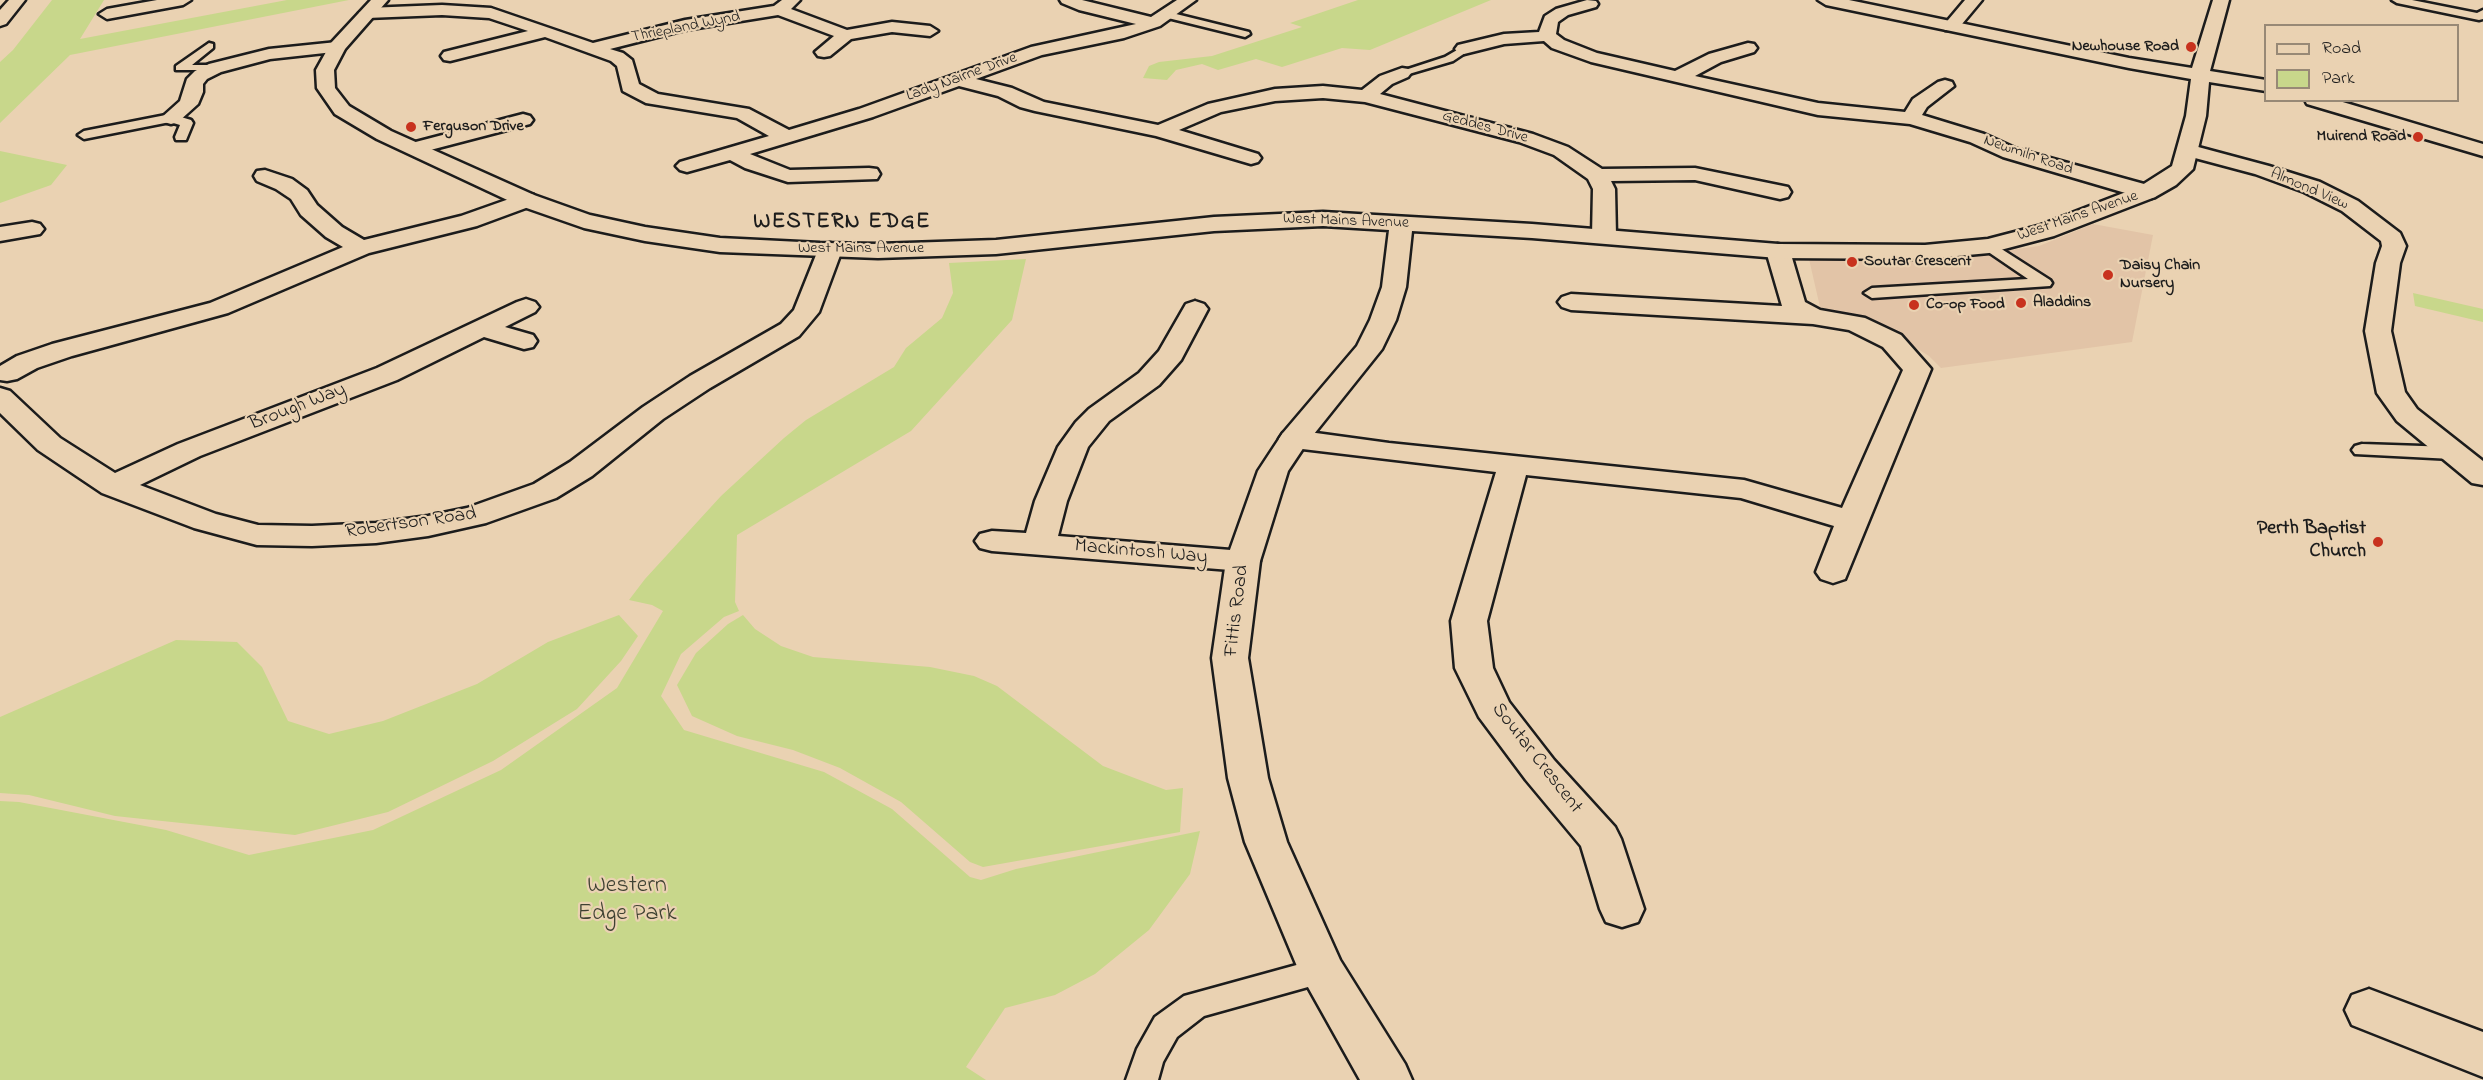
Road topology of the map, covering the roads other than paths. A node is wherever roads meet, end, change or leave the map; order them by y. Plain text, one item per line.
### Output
1 (17, 0) edge
2 (183, 0) edge
3 (1068, 0) edge
4 (1188, 0) edge
5 (1826, 0) edge
6 (1974, 0) edge
7 (2221, 0) edge
8 (2397, 0) edge
9 (1590, 4) dead end
10 (785, 5) edge
11 (374, 7) edge
12 (2483, 13) edge
13 (107, 14) dead end
14 (1161, 19) junction
15 (0, 21) edge
16 (1951, 26) junction
17 (930, 31) dead end
18 (546, 32) junction
19 (1245, 34) dead end
20 (846, 35) junction
21 (1548, 36) junction
22 (209, 46) dead end
23 (337, 47) junction
24 (593, 48) junction
25 (1748, 48) dead end
26 (1464, 49) joint
27 (824, 52) dead end
28 (450, 56) dead end
29 (215, 68) junction
30 (1402, 73) joint
31 (2200, 75) junction
32 (1678, 77) junction
33 (958, 80) junction
34 (1945, 86) dead end
35 (2264, 86) edge
36 (1366, 96) junction
37 (2321, 102) edge
38 (171, 118) junction
39 (1910, 118) junction
40 (523, 120) dead end
41 (1160, 131) junction
42 (84, 135) dead end
43 (181, 137) dead end
44 (787, 137) junction
45 (415, 148) junction
46 (2187, 150) junction
47 (2483, 150) edge
48 (733, 153) junction
49 (1251, 158) dead end
50 (687, 166) dead end
51 (869, 174) dead end
52 (1597, 175) junction
53 (265, 176) dead end
54 (1780, 192) dead end
55 (2147, 192) junction
56 (526, 200) junction
57 (1401, 224) junction
58 (32, 229) dead end
59 (0, 234) edge
60 (1604, 236) junction
61 (1989, 246) junction
62 (361, 248) junction
63 (830, 250) junction
64 (1778, 250) junction
65 (1872, 293) dead end
66 (1571, 302) dead end
67 (526, 307) dead end
68 (1195, 309) dead end
69 (1813, 316) junction
70 (481, 328) junction
71 (524, 342) dead end
72 (2, 381) edge
73 (1294, 439) junction
74 (2362, 450) dead end
75 (2452, 453) junction
76 (1513, 465) junction
77 (2483, 476) edge
78 (113, 486) junction
79 (1852, 521) junction
80 (992, 541) dead end
81 (1039, 544) junction
82 (1243, 561) junction
83 (1833, 572) dead end
84 (1622, 909) dead end
85 (1322, 971) junction
86 (2369, 1010) dead end
87 (2483, 1055) edge
88 (1142, 1080) edge
89 (1387, 1080) edge

1 - 15 main road
2 - 13 main road
3 - 14 main road
4 - 14 main road, Lady Nairne Drive
5 - 16 main road
6 - 16 main road
7 - 31 main road, West Mains Avenue
8 - 12 lane
9 - 21 main road
10 - 20 main road, Thriepland Wynd
10 - 24 main road, Thriepland Wynd
11 - 18 main road
11 - 23 main road, West Mains Avenue
14 - 19 lane
14 - 33 main road, Lady Nairne Drive
16 - 31 main road
17 - 20 main road
18 - 24 main road
18 - 28 main road
20 - 27 main road
21 - 26 main road
21 - 32 main road, Newmiln Road
22 - 29 lane
23 - 29 main road
23 - 45 main road, West Mains Avenue
24 - 44 main road
25 - 32 main road
26 - 30 lane
29 - 38 main road
30 - 36 main road
31 - 35 main road
31 - 46 main road, West Mains Avenue
32 - 39 main road, Newmiln Road
33 - 41 main road
33 - 44 main road, Lady Nairne Drive
34 - 39 main road
36 - 41 main road, Geddes Drive
36 - 52 main road, Geddes Drive
37 - 47 main road
38 - 42 lane
38 - 43 lane
39 - 55 main road, Newmiln Road
40 - 45 main road
41 - 49 main road
44 - 48 main road, Lady Nairne Drive
45 - 56 main road, West Mains Avenue
46 - 55 main road, West Mains Avenue
46 - 75 main road, Almond View
48 - 50 main road, Lady Nairne Drive
48 - 51 main road
52 - 54 main road
52 - 60 main road
53 - 62 main road
55 - 61 main road, West Mains Avenue
56 - 62 main road, Robertson Road
56 - 63 main road, West Mains Avenue
57 - 60 main road, West Mains Avenue
57 - 63 main road, West Mains Avenue
57 - 73 main road, Fittis Road
58 - 59 main road
60 - 64 main road, West Mains Avenue
61 - 64 main road, West Mains Avenue
61 - 65 lane
62 - 72 main road, Robertson Road
63 - 78 main road, Robertson Road
64 - 69 main road
66 - 69 main road
67 - 70 main road, Brough Way
68 - 81 main road
69 - 79 main road
70 - 71 main road
70 - 78 main road, Brough Way
72 - 78 main road, Robertson Road
73 - 76 main road
73 - 82 main road, Fittis Road
74 - 75 lane
75 - 77 main road, Almond View
76 - 79 main road
76 - 84 main road, Soutar Crescent
79 - 83 main road
80 - 81 main road, Mackintosh Way
81 - 82 main road, Mackintosh Way
82 - 85 main road, Fittis Road
85 - 88 lane
85 - 89 main road, Fittis Road
86 - 87 main road

